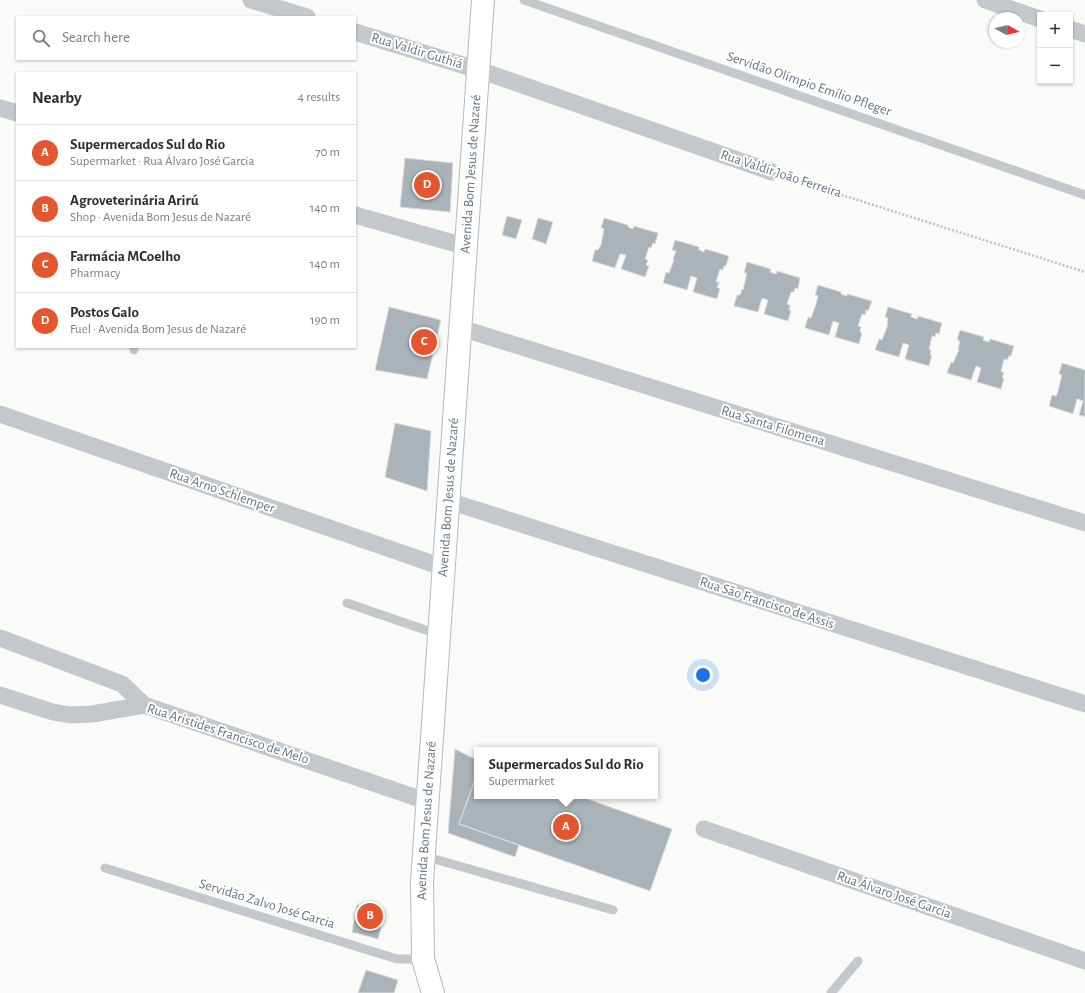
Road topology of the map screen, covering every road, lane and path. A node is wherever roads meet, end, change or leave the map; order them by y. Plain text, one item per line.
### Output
1 (251, 0) edge
2 (484, 0) edge
3 (524, 0) edge
4 (985, 0) edge
5 (304, 16) edge
6 (1037, 18) edge
7 (1073, 30) edge
8 (356, 32) edge
9 (1085, 34) edge
10 (479, 70) junction
11 (0, 108) edge
12 (16, 113) edge
13 (772, 172) joint
14 (1085, 194) edge
15 (356, 214) edge
16 (467, 247) junction
17 (1085, 272) edge
18 (461, 328) junction
19 (0, 414) edge
20 (449, 501) junction
21 (1085, 523) edge
22 (445, 568) junction
23 (347, 603) dead end
24 (440, 635) junction
25 (0, 638) edge
26 (0, 695) edge
27 (1085, 704) edge
28 (144, 705) junction
29 (428, 802) junction
30 (704, 829) dead end
31 (424, 856) junction
32 (104, 868) dead end
33 (613, 910) dead end
34 (423, 958) junction
35 (858, 961) dead end
36 (1085, 961) edge
37 (433, 993) edge
38 (831, 993) edge

1 - 5 street
2 - 10 main road, Avenida Bom Jesus de Nazaré
3 - 14 lane, Servidão Olímpio Emílio Pfleger
4 - 6 street
7 - 9 street
8 - 10 street, Rua Valdir Guthiá
10 - 13 street, Rua Valdir João Ferreira
10 - 16 main road, Avenida Bom Jesus de Nazaré
11 - 12 street
13 - 17 path, Rua Valdir João Ferreira
15 - 16 street
16 - 18 main road, Avenida Bom Jesus de Nazaré
18 - 20 main road, Avenida Bom Jesus de Nazaré
18 - 21 street, Rua Santa Filomena
19 - 22 street, Rua Arno Schlemper
20 - 22 main road, Avenida Bom Jesus de Nazaré
20 - 27 street, Rua São Francisco de Assis
22 - 24 main road, Avenida Bom Jesus de Nazaré
23 - 24 lane
24 - 29 main road, Avenida Bom Jesus de Nazaré
25 - 28 street
26 - 28 street, Rua Aristides Francisco de Melo
28 - 29 street, Rua Aristides Francisco de Melo
29 - 31 main road, Avenida Bom Jesus de Nazaré
30 - 36 street, Rua Álvaro José Garcia
31 - 33 lane
31 - 34 main road, Avenida Bom Jesus de Nazaré
32 - 34 lane, Servidão Zalvo José Garcia
34 - 37 main road, Avenida Bom Jesus de Nazaré
35 - 38 lane

